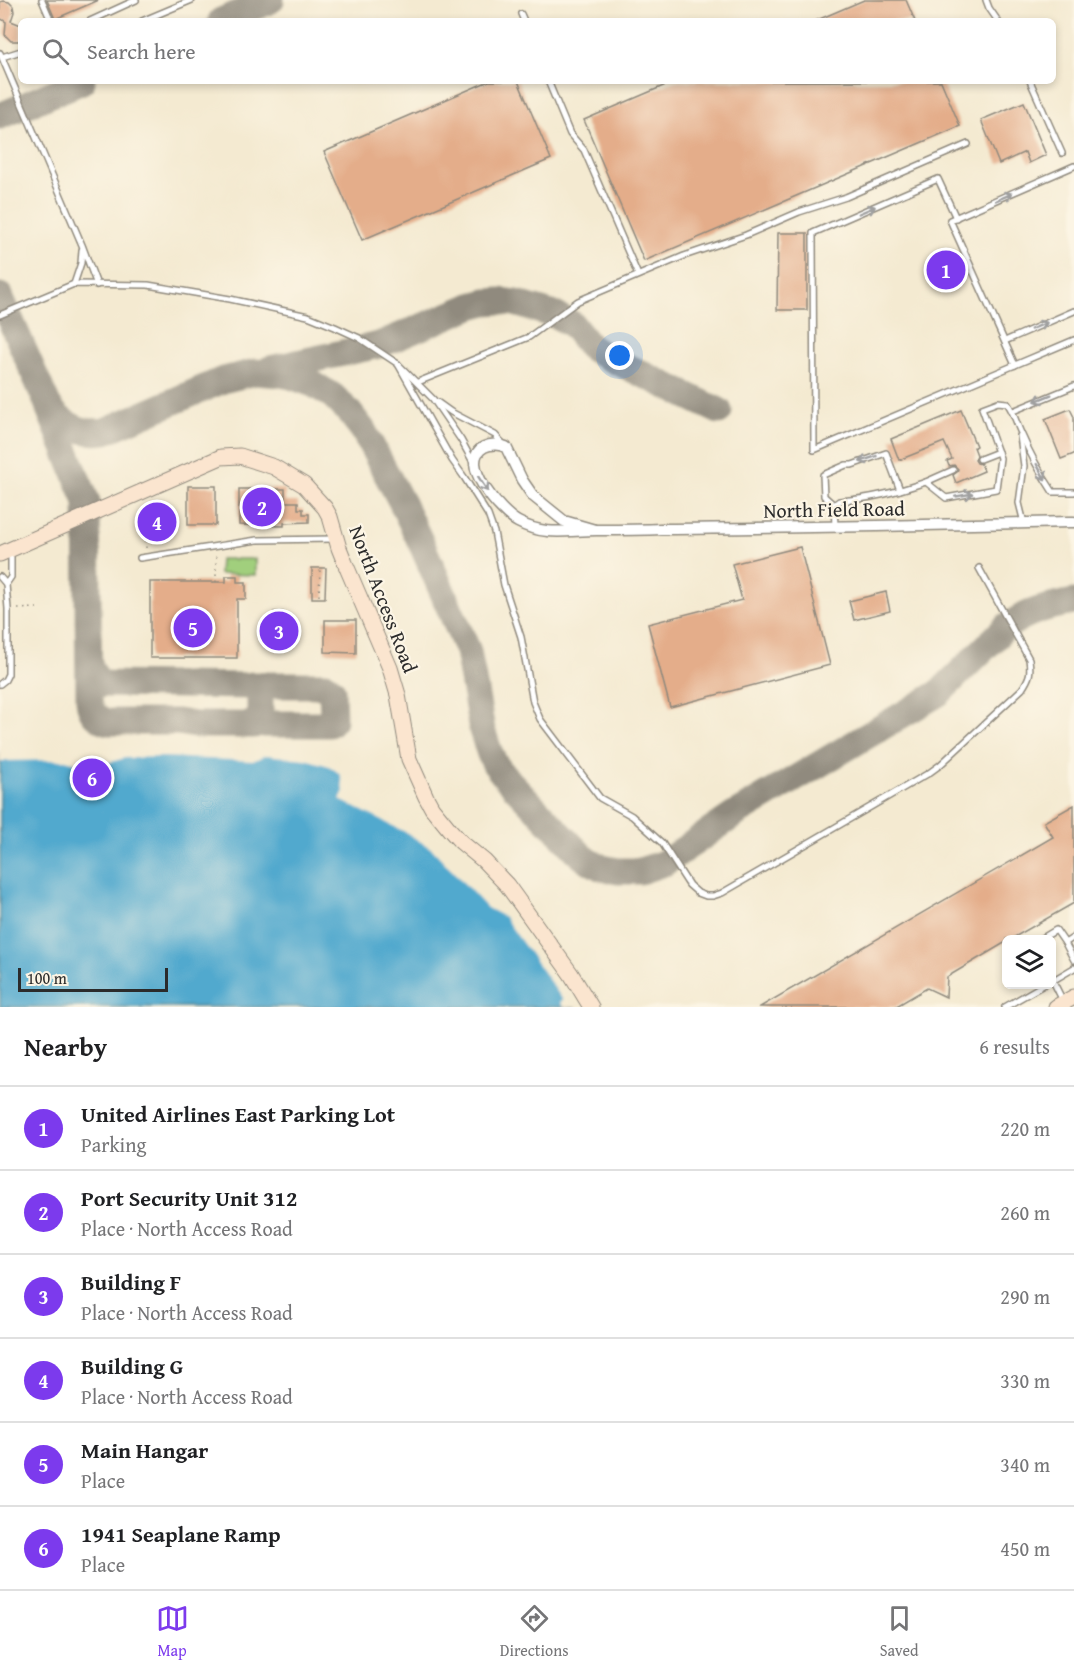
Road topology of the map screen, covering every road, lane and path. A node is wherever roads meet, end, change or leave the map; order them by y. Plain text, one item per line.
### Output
1 (42, 0) edge
2 (136, 0) edge
3 (192, 0) edge
4 (986, 0) edge
5 (520, 14) dead end
6 (50, 18) edge
7 (97, 18) edge
8 (149, 18) edge
9 (522, 18) edge
10 (996, 18) edge
11 (18, 52) edge
12 (1, 55) edge
13 (549, 84) edge
14 (1031, 84) edge
15 (968, 144) dead end
16 (1062, 153) dead end
17 (1074, 166) edge
18 (953, 219) junction
19 (82, 245) junction
20 (638, 276) junction
21 (74, 284) junction
22 (97, 285) junction
23 (1074, 311) edge
24 (0, 315) edge
25 (1074, 340) edge
26 (1005, 341) junction
27 (398, 364) junction
28 (1015, 365) junction
29 (418, 382) junction
30 (1074, 386) edge
31 (433, 399) junction
32 (1013, 411) junction
33 (1020, 432) junction
34 (506, 447) junction
35 (998, 452) junction
36 (980, 459) dead end
37 (474, 464) junction
38 (953, 470) dead end
39 (926, 482) junction
40 (900, 490) junction
41 (1074, 492) edge
42 (834, 505) junction
43 (1074, 522) edge
44 (1024, 523) junction
45 (148, 524) dead end
46 (835, 528) junction
47 (146, 529) junction
48 (168, 529) dead end
49 (595, 530) junction
50 (336, 538) junction
51 (217, 546) junction
52 (4, 552) edge
53 (143, 558) joint
54 (320, 568) dead end
55 (979, 568) dead end
56 (0, 577) edge
57 (216, 582) dead end
58 (6, 584) junction
59 (320, 596) dead end
60 (37, 608) dead end
61 (18, 609) dead end
62 (0, 684) edge
63 (1048, 935) edge
64 (1074, 937) edge
65 (1065, 943) junction
66 (1074, 960) edge
67 (1074, 968) edge
68 (1056, 978) edge
69 (1056, 987) edge
70 (1036, 989) edge
71 (1065, 1002) edge
72 (591, 1007) edge
73 (1005, 1007) edge

1 - 6 lane
2 - 7 lane
3 - 8 lane
4 - 10 lane
5 - 9 lane
11 - 12 lane
12 - 19 lane
13 - 20 lane
14 - 16 lane
15 - 20 lane
18 -> 17 lane
18 - 26 lane
28 -> 18 lane
19 - 21 lane
19 - 22 lane
20 - 29 lane
21 - 22 lane
21 - 24 lane
22 - 27 lane
26 -> 23 lane
25 - 28 lane
26 - 28 lane
27 - 29 lane
27 - 55 lane
29 - 31 lane
30 -> 32 lane
31 - 34 lane
31 - 37 lane
32 - 33 lane
32 - 35 lane
33 -> 41 lane
33 - 44 lane
34 - 37 street
34 - 49 street, North Field Road
35 - 36 lane
39 -> 35 lane
37 -> 49 street, North Field Road
38 - 39 lane
39 - 40 lane
40 - 42 lane
40 -> 42 lane
42 - 46 lane
43 - 44 street, North Field Road
44 - 46 street, North Field Road
45 - 47 path
46 - 49 street, North Field Road
47 - 48 path
47 - 53 path
50 - 51 lane
50 - 52 street, North Access Road
50 - 72 street, North Access Road
51 - 53 lane
51 - 57 path
52 - 58 lane
54 - 59 path
56 - 58 lane
58 - 62 lane
60 - 61 path
63 - 65 lane
64 - 65 lane
65 - 66 lane
67 - 68 lane
69 - 71 lane
70 - 73 lane

